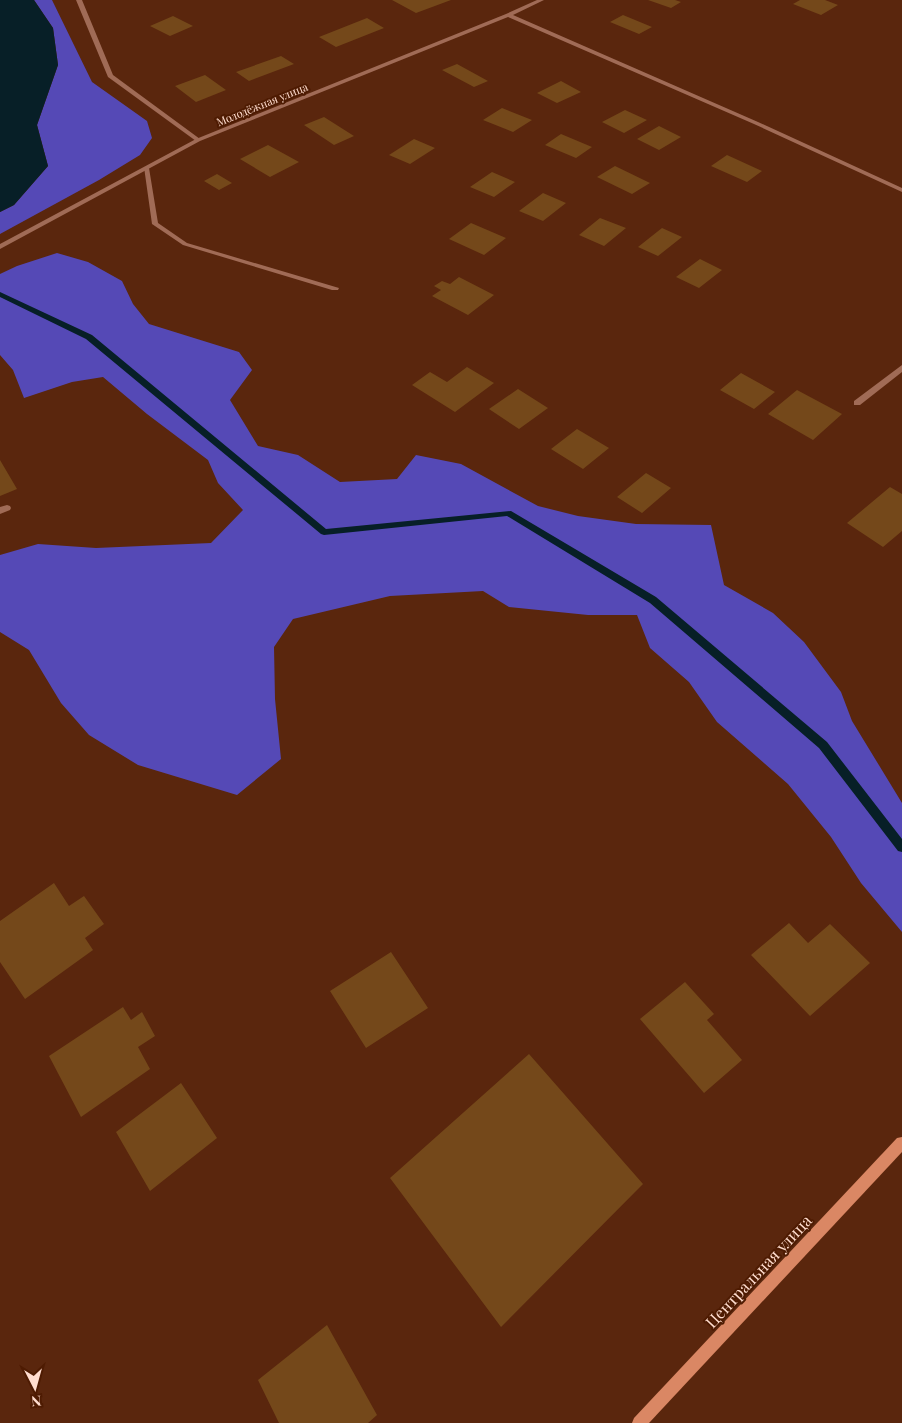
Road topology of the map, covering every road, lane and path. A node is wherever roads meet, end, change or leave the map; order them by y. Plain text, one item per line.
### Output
1 (79, 0) edge
2 (541, 0) edge
3 (508, 15) junction
4 (198, 140) junction
5 (146, 168) junction
6 (902, 190) edge
7 (0, 247) edge
8 (336, 288) dead end
9 (902, 368) edge
10 (857, 403) dead end
11 (902, 1142) edge
12 (639, 1423) edge

1 - 4 street
2 - 3 street, Молодёжная улица
3 - 4 street, Молодёжная улица
3 - 6 street
4 - 5 street, Молодёжная улица
5 - 7 street, Молодёжная улица
5 - 8 street
9 - 10 street
11 - 12 street, Центральная улица

